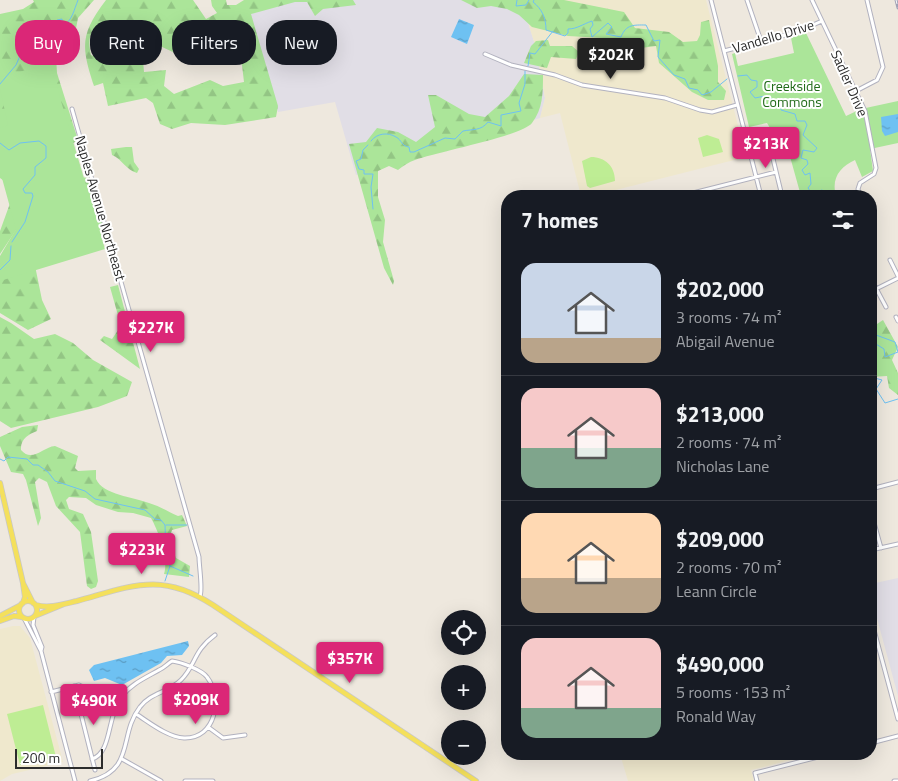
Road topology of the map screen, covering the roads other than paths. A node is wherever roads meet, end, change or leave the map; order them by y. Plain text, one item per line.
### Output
1 (711, 0) edge
2 (747, 0) edge
3 (812, 0) edge
4 (867, 0) edge
5 (822, 21) junction
6 (761, 42) junction
7 (724, 51) junction
8 (485, 54) dead end
9 (856, 91) junction
10 (737, 105) junction
11 (72, 109) dead end
12 (768, 138) dead end
13 (776, 172) junction
14 (756, 177) junction
15 (707, 190) edge
16 (759, 190) edge
17 (780, 190) edge
18 (858, 190) edge
19 (890, 260) dead end
20 (898, 277) edge
21 (877, 288) edge
22 (877, 291) edge
23 (886, 307) dead end
24 (896, 317) dead end
25 (898, 321) edge
26 (898, 482) edge
27 (0, 483) edge
28 (877, 487) edge
29 (877, 534) edge
30 (898, 544) edge
31 (881, 548) junction
32 (877, 549) edge
33 (23, 583) junction
34 (200, 596) junction
35 (22, 604) junction
36 (34, 604) junction
37 (65, 604) junction
38 (0, 616) edge
39 (35, 616) junction
40 (23, 618) junction
41 (0, 621) edge
42 (215, 635) dead end
43 (877, 641) edge
44 (41, 651) junction
45 (189, 668) junction
46 (74, 686) junction
47 (51, 692) junction
48 (116, 704) junction
49 (136, 714) junction
50 (898, 719) edge
51 (208, 727) junction
52 (245, 735) dead end
53 (898, 736) edge
54 (877, 741) edge
55 (122, 758) junction
56 (92, 759) junction
57 (801, 760) edge
58 (95, 770) dead end
59 (99, 780) edge
60 (898, 780) edge
61 (75, 781) edge
62 (90, 781) edge
63 (161, 781) edge
64 (185, 781) edge
65 (213, 781) edge
66 (476, 781) edge
67 (757, 781) edge
68 (894, 781) edge

1 - 7 street
2 - 6 street
3 - 5 street, Sadler Drive
4 - 9 street
5 - 6 street, Vandello Drive
5 - 9 street, Sadler Drive
6 - 7 street, Vandello Drive
7 - 10 street
8 - 10 street
9 - 18 street, Sadler Drive
10 - 14 street
11 - 34 street, Naples Avenue Northeast
12 - 13 street
13 - 14 street
13 - 17 street
14 - 15 street
14 - 16 street
19 - 20 street
20 - 21 street
22 - 23 street
24 - 25 street
26 - 28 street
27 - 33 main road
29 - 31 street
30 - 31 street
31 - 32 street
33 - 35 main road
33 - 36 main road
34 - 37 main road
34 - 66 main road
35 - 36 main road
35 - 38 main road
35 - 40 main road
36 - 37 main road
36 - 39 main road
37 - 39 main road
39 - 40 main road
39 - 44 street
40 - 41 main road
40 - 44 street
42 - 45 street
43 - 50 street
44 - 47 street
45 - 48 street
45 - 49 street
45 - 51 street
46 - 47 street
46 - 48 street
46 - 56 street
47 - 61 street
48 - 56 street
49 - 51 street
49 - 55 street
51 - 52 street
53 - 54 street
55 - 59 street
55 - 63 street
56 - 58 street
57 - 67 street
59 - 62 street
60 - 68 street
64 - 65 street

